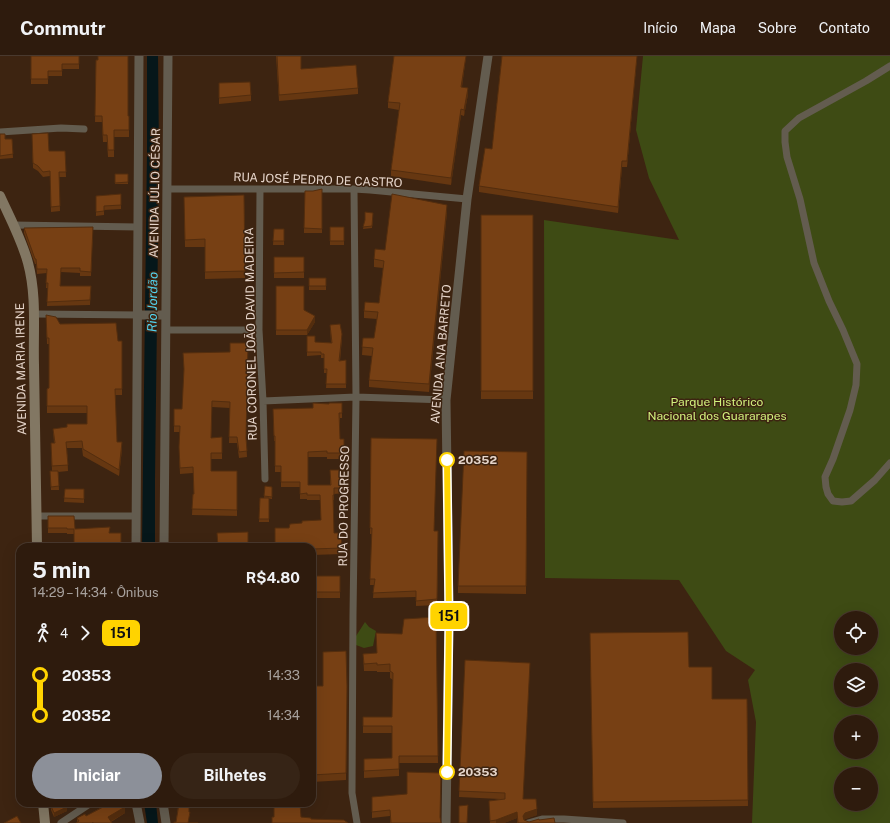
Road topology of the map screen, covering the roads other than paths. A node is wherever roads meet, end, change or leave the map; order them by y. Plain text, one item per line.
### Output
1 (139, 56) edge
2 (168, 56) edge
3 (488, 56) edge
4 (890, 66) edge
5 (84, 129) dead end
6 (0, 132) edge
7 (260, 188) junction
8 (168, 189) junction
9 (354, 189) junction
10 (0, 196) edge
11 (467, 199) junction
12 (13, 225) junction
13 (138, 227) junction
14 (34, 314) junction
15 (139, 315) junction
16 (165, 315) junction
17 (166, 330) junction
18 (259, 330) junction
19 (356, 397) junction
20 (446, 400) junction
21 (263, 401) junction
22 (890, 463) edge
23 (265, 479) dead end
24 (36, 516) junction
25 (136, 516) junction
26 (36, 543) edge
27 (136, 543) edge
28 (164, 543) edge
29 (43, 807) edge
30 (85, 807) edge
31 (137, 807) edge
32 (164, 807) edge
33 (45, 823) edge
34 (61, 823) edge
35 (140, 823) edge
36 (166, 823) edge
37 (357, 823) edge
38 (446, 823) edge
39 (528, 823) edge
40 (623, 823) edge

1 - 13 street, AVENIDA JÚLIO CÉSAR
2 - 8 street, AVENIDA JÚLIO CÉSAR
3 - 11 street, AVENIDA ANA BARRETO
4 - 22 street
5 - 6 street
7 - 8 street, RUA JOSÉ PEDRO DE CASTRO
7 - 9 street, RUA JOSÉ PEDRO DE CASTRO
7 - 18 street, RUA CORONEL JOÃO DAVID MADEIRA
8 - 16 street, AVENIDA JÚLIO CÉSAR
9 - 11 street, RUA JOSÉ PEDRO DE CASTRO
9 - 19 street, RUA DO PROGRESSO
10 - 12 main road, AVENIDA MARIA IRENE
11 - 20 street, AVENIDA ANA BARRETO
12 - 13 street
12 - 14 main road, AVENIDA MARIA IRENE
13 - 15 street, AVENIDA JÚLIO CÉSAR
14 - 15 street
14 - 24 main road, AVENIDA MARIA IRENE
15 - 16 street
15 - 25 street, AVENIDA JÚLIO CÉSAR
16 - 17 street, AVENIDA JÚLIO CÉSAR
17 - 18 street
17 - 28 street, AVENIDA JÚLIO CÉSAR
18 - 21 street, RUA CORONEL JOÃO DAVID MADEIRA
19 - 20 street
19 - 21 street
19 - 37 street, RUA DO PROGRESSO
20 - 38 street, AVENIDA ANA BARRETO
21 - 23 street, RUA CORONEL JOÃO DAVID MADEIRA
24 - 25 street
24 - 26 main road, AVENIDA MARIA IRENE
25 - 27 street, AVENIDA JÚLIO CÉSAR
29 - 33 main road
30 - 34 street
31 - 35 street
32 - 36 street
39 - 40 street

